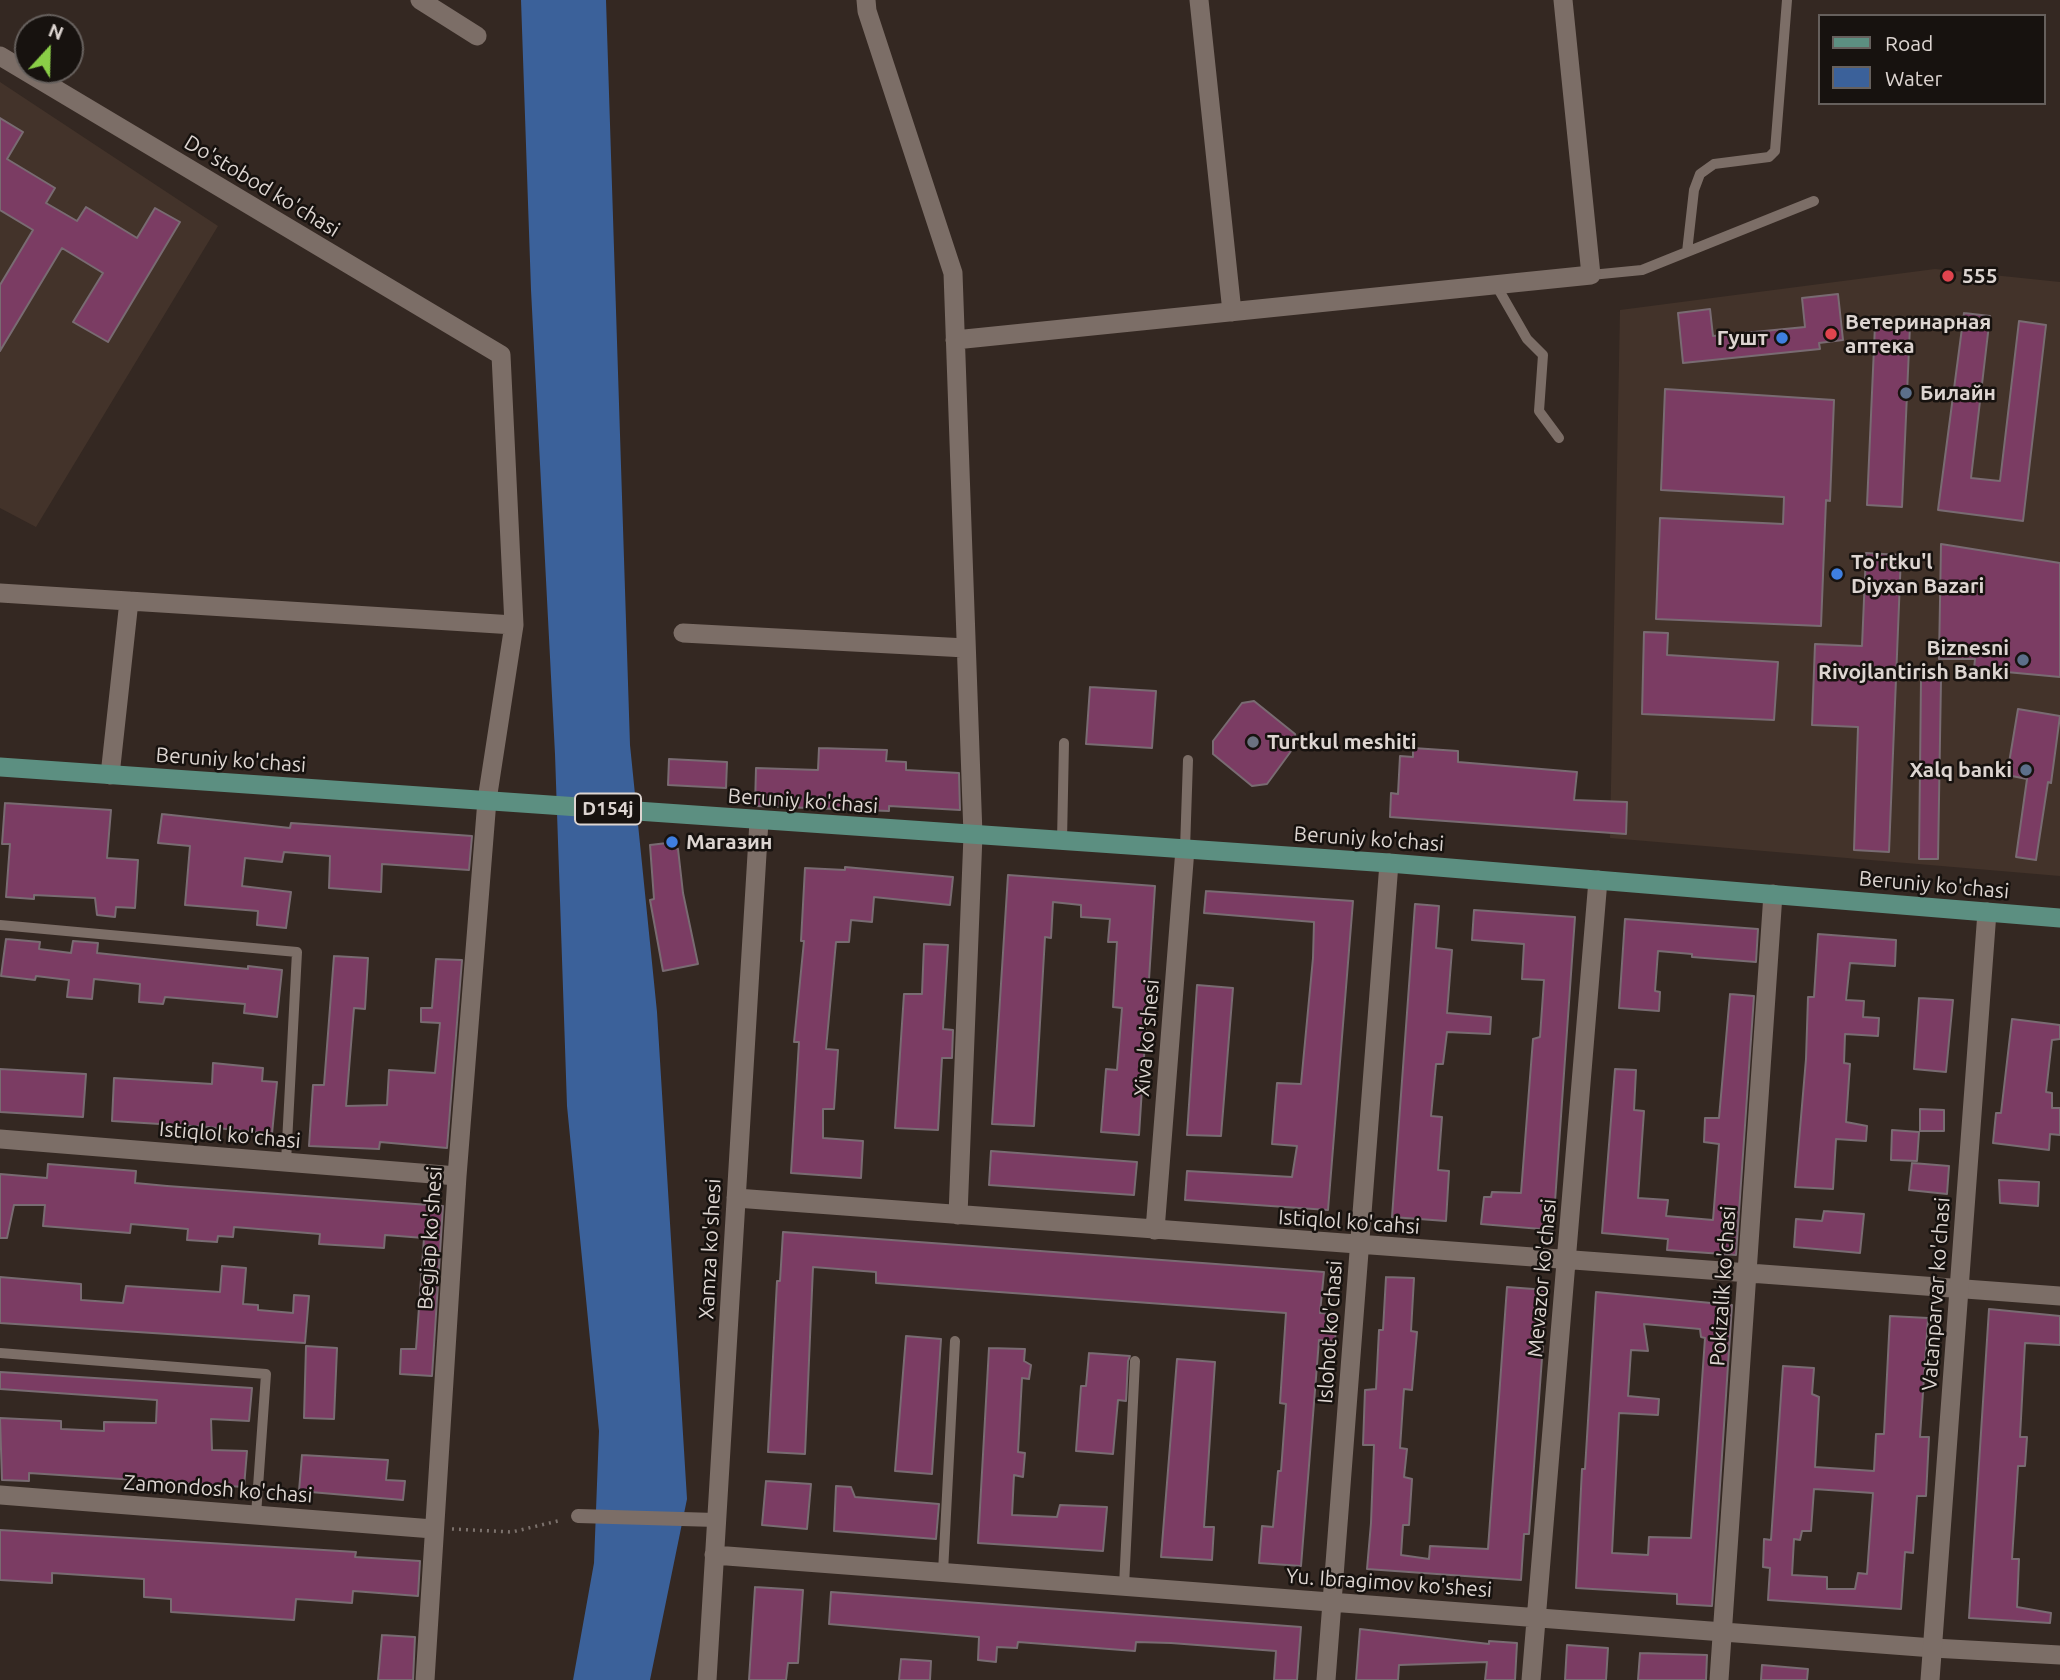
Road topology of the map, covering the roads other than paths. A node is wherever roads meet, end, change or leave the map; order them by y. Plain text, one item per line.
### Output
1 (420, 0) edge
2 (866, 0) edge
3 (1199, 0) edge
4 (1563, 0) edge
5 (1787, 0) edge
6 (477, 36) dead end
7 (0, 56) edge
8 (1814, 201) dead end
9 (1687, 252) junction
10 (1591, 275) junction
11 (1496, 285) junction
12 (1232, 312) junction
13 (955, 340) junction
14 (501, 355) joint
15 (1559, 438) dead end
16 (0, 593) edge
17 (129, 601) junction
18 (514, 625) junction
19 (683, 634) dead end
20 (966, 648) junction
21 (1064, 743) dead end
22 (1188, 760) dead end
23 (0, 767) edge
24 (110, 775) junction
25 (487, 800) junction
26 (759, 821) junction
27 (973, 835) junction
28 (1062, 841) junction
29 (1185, 849) junction
30 (1390, 863) junction
31 (1598, 880) junction
32 (1773, 894) junction
33 (1987, 912) junction
34 (2060, 918) edge
35 (0, 925) edge
36 (0, 1139) edge
37 (286, 1162) junction
38 (457, 1176) junction
39 (736, 1198) junction
40 (958, 1215) junction
41 (1155, 1230) junction
42 (1360, 1246) junction
43 (1566, 1260) junction
44 (1747, 1273) junction
45 (1959, 1288) junction
46 (2060, 1296) edge
47 (955, 1342) dead end
48 (0, 1353) edge
49 (1135, 1361) dead end
50 (0, 1495) edge
51 (256, 1515) junction
52 (578, 1516) road end
53 (716, 1520) junction
54 (433, 1529) junction
55 (714, 1555) junction
56 (943, 1572) junction
57 (1124, 1586) junction
58 (1332, 1601) junction
59 (1536, 1617) junction
60 (1722, 1632) junction
61 (1933, 1648) junction
62 (2060, 1655) edge
63 (425, 1680) edge
64 (707, 1680) edge
65 (1326, 1680) edge
66 (1531, 1680) edge
67 (1719, 1680) edge
68 (1930, 1680) edge

1 - 6 street
2 - 13 street
3 - 12 street
4 - 10 street
5 - 9 lane
7 - 14 street, Do'stobod ko'chasi
8 - 9 lane
9 - 10 lane
10 - 11 street
11 - 12 street
11 - 15 lane
12 - 13 street
13 - 20 street
14 - 18 street, Begjap ko'shesi
16 - 17 street
17 - 18 street
17 - 24 street
18 - 25 street, Begjap ko'shesi
19 - 20 street
20 - 27 street
21 - 28 lane
22 - 29 lane
23 - 24 main road, Beruniy ko'chasi
24 - 25 main road, Beruniy ko'chasi
25 - 26 main road, Beruniy ko'chasi / D154j
25 - 38 street, Begjap ko'shesi
26 - 27 main road, Beruniy ko'chasi
26 - 39 street, Xamza ko'shesi
27 - 28 main road, Beruniy ko'chasi
27 - 40 street
28 - 29 main road, Beruniy ko'chasi
29 - 30 main road, Beruniy ko'chasi
29 - 41 street, Xiva ko'shesi
30 - 31 main road, Beruniy ko'chasi
30 - 42 street, Islohot ko'chasi
31 - 32 main road, Beruniy ko'chasi
31 - 43 street, Mevazor ko'chasi
32 - 33 main road, Beruniy ko'chasi
32 - 44 street, Pokizalik ko'chasi
33 - 34 main road, Beruniy ko'chasi
33 - 45 street, Vatanparvar ko'chasi
35 - 37 lane
36 - 37 street, Istiqlol ko'chasi
37 - 38 street, Istiqlol ko'chasi
38 - 54 street, Begjap ko'shesi
39 - 40 street, Istiqlol ko'cahsi
39 - 53 street, Xamza ko'shesi
40 - 41 street, Istiqlol ko'cahsi
41 - 42 street, Istiqlol ko'cahsi
42 - 43 street, Istiqlol ko'cahsi
42 - 58 street, Islohot ko'chasi
43 - 44 street, Istiqlol ko'cahsi
43 - 59 street, Mevazor ko'chasi
44 - 45 street, Istiqlol ko'cahsi
44 - 60 street, Pokizalik ko'chasi
45 - 46 street, Istiqlol ko'cahsi
45 - 61 street, Vatanparvar ko'chasi
47 - 56 lane
48 - 51 lane
49 - 57 lane
50 - 51 street, Zamondosh ko'chasi
51 - 54 street, Zamondosh ko'chasi
52 - 53 street
53 - 55 street, Xamza ko'shesi
54 - 63 street, Begjap ko'shesi
55 - 56 street, Yu. Ibragimov ko'shesi
55 - 64 street, Xamza ko'shesi
56 - 57 street, Yu. Ibragimov ko'shesi
57 - 58 street, Yu. Ibragimov ko'shesi
58 - 59 street, Yu. Ibragimov ko'shesi
58 - 65 street, Islohot ko'chasi
59 - 60 street, Yu. Ibragimov ko'shesi
59 - 66 street, Mevazor ko'chasi
60 - 61 street, Yu. Ibragimov ko'shesi
60 - 67 street, Pokizalik ko'chasi
61 - 62 street, Yu. Ibragimov ko'shesi
61 - 68 street, Vatanparvar ko'chasi

